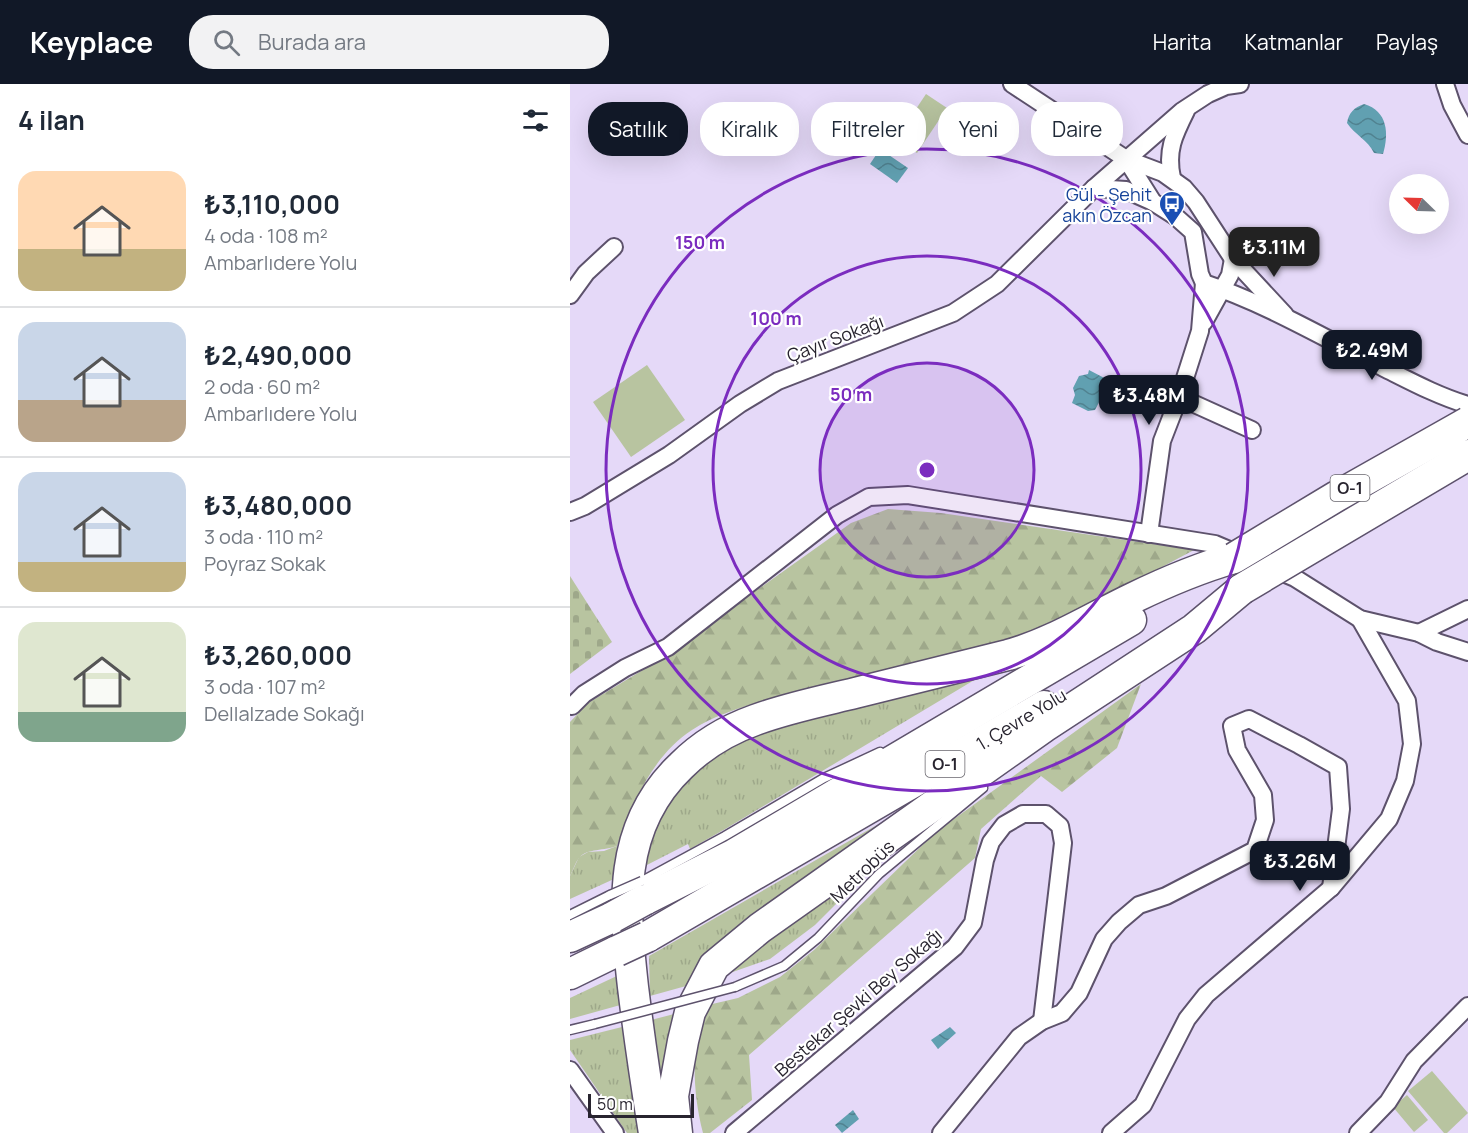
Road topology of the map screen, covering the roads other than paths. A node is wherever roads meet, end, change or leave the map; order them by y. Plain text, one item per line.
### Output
1 (1012, 84) edge
2 (1240, 84) edge
3 (1445, 84) edge
4 (1207, 89) edge
5 (1187, 108) junction
6 (1468, 135) edge
7 (1126, 159) junction
8 (1172, 178) junction
9 (1094, 188) junction
10 (1153, 201) junction
11 (614, 247) dead end
12 (1233, 259) junction
13 (1204, 283) junction
14 (1221, 288) junction
15 (570, 295) edge
16 (1290, 321) junction
17 (1200, 331) junction
18 (1179, 397) junction
19 (1468, 405) edge
20 (1468, 422) edge
21 (1252, 430) dead end
22 (1468, 455) edge
23 (570, 512) edge
24 (1149, 534) junction
25 (1234, 558) junction
26 (1242, 589) junction
27 (1468, 609) edge
28 (1360, 619) junction
29 (1419, 633) junction
30 (1468, 652) edge
31 (1141, 665) junction
32 (571, 707) edge
33 (1064, 725) dead end
34 (940, 732) junction
35 (902, 744) dead end
36 (892, 746) dead end
37 (987, 785) dead end
38 (1330, 888) junction
39 (643, 890) junction
40 (612, 906) junction
41 (570, 915) edge
42 (570, 937) edge
43 (570, 974) edge
44 (1468, 1006) edge
45 (1042, 1021) junction
46 (570, 1030) edge
47 (570, 1070) edge
48 (615, 1133) edge
49 (654, 1133) edge
50 (677, 1133) edge
51 (734, 1133) edge
52 (941, 1133) edge
53 (1111, 1133) edge
54 (1358, 1133) edge

1 - 7 street
2 - 4 street, Çayır Sokağı
3 - 6 street
4 - 5 street, Çayır Sokağı
5 - 7 street, Çayır Sokağı
5 - 8 street
7 - 8 street
7 - 9 street, Çayır Sokağı
7 - 10 street
8 - 12 street
9 - 10 street
9 - 23 street, Çayır Sokağı
10 - 13 street
11 - 15 street
12 - 14 street
12 - 16 street
13 - 14 street
13 - 17 street
14 - 16 street
14 - 17 street
16 - 19 street
17 - 18 street
18 - 21 street
18 - 24 street
20 - 25 highway, 1. Çevre Yolu / O-1, bridge
22 - 26 highway, 1. Çevre Yolu / O-1, bridge
24 - 28 street
24 - 32 street
25 - 34 highway, 1. Çevre Yolu / O-1
25 - 49 highway
26 - 31 highway
26 - 43 highway, 1. Çevre Yolu / O-1, bridge
27 - 29 street
28 - 29 street
28 - 38 street
29 - 30 street
31 - 33 lane
31 - 50 highway
34 - 35 lane
34 - 39 highway, 1. Çevre Yolu / O-1
36 - 39 lane
37 - 46 lane, Metrobüs, bridge
38 - 45 street
38 - 53 street
39 - 40 highway, 1. Çevre Yolu / O-1, bridge
40 - 41 lane
40 - 42 highway, 1. Çevre Yolu / O-1
44 - 54 street
45 - 51 street, Bestekar Şevki Bey Sokağı
45 - 52 street
47 - 48 street

